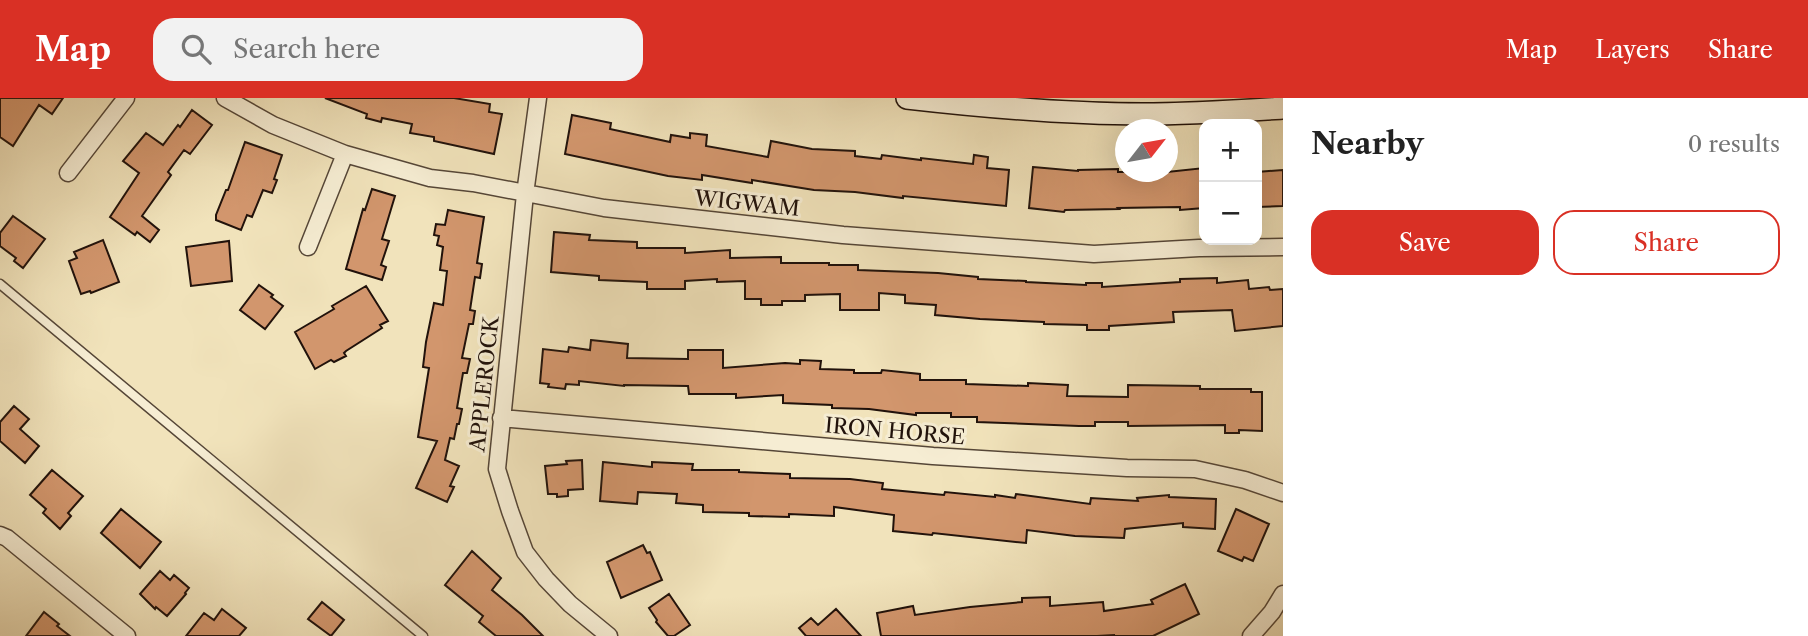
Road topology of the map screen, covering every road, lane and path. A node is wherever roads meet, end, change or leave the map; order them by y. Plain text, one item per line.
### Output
1 (126, 98) edge
2 (225, 98) edge
3 (538, 98) edge
4 (907, 98) edge
5 (962, 101) edge
6 (1283, 108) edge
7 (345, 154) junction
8 (68, 173) dead end
9 (525, 194) junction
10 (308, 247) dead end
11 (1283, 247) edge
12 (0, 284) edge
13 (501, 418) junction
14 (1283, 493) edge
15 (0, 536) edge
16 (1283, 594) edge
17 (127, 636) edge
18 (423, 636) edge
19 (609, 636) edge
20 (1251, 636) edge

1 - 8 street
2 - 7 street, WIGWAM
3 - 9 street, APPLEROCK
4 - 5 main road
5 - 6 main road
7 - 9 street, WIGWAM
7 - 10 street
9 - 11 street, WIGWAM
9 - 13 street, APPLEROCK
12 - 18 lane
13 - 14 street, IRON HORSE
13 - 19 street, APPLEROCK
15 - 17 street
16 - 20 street

